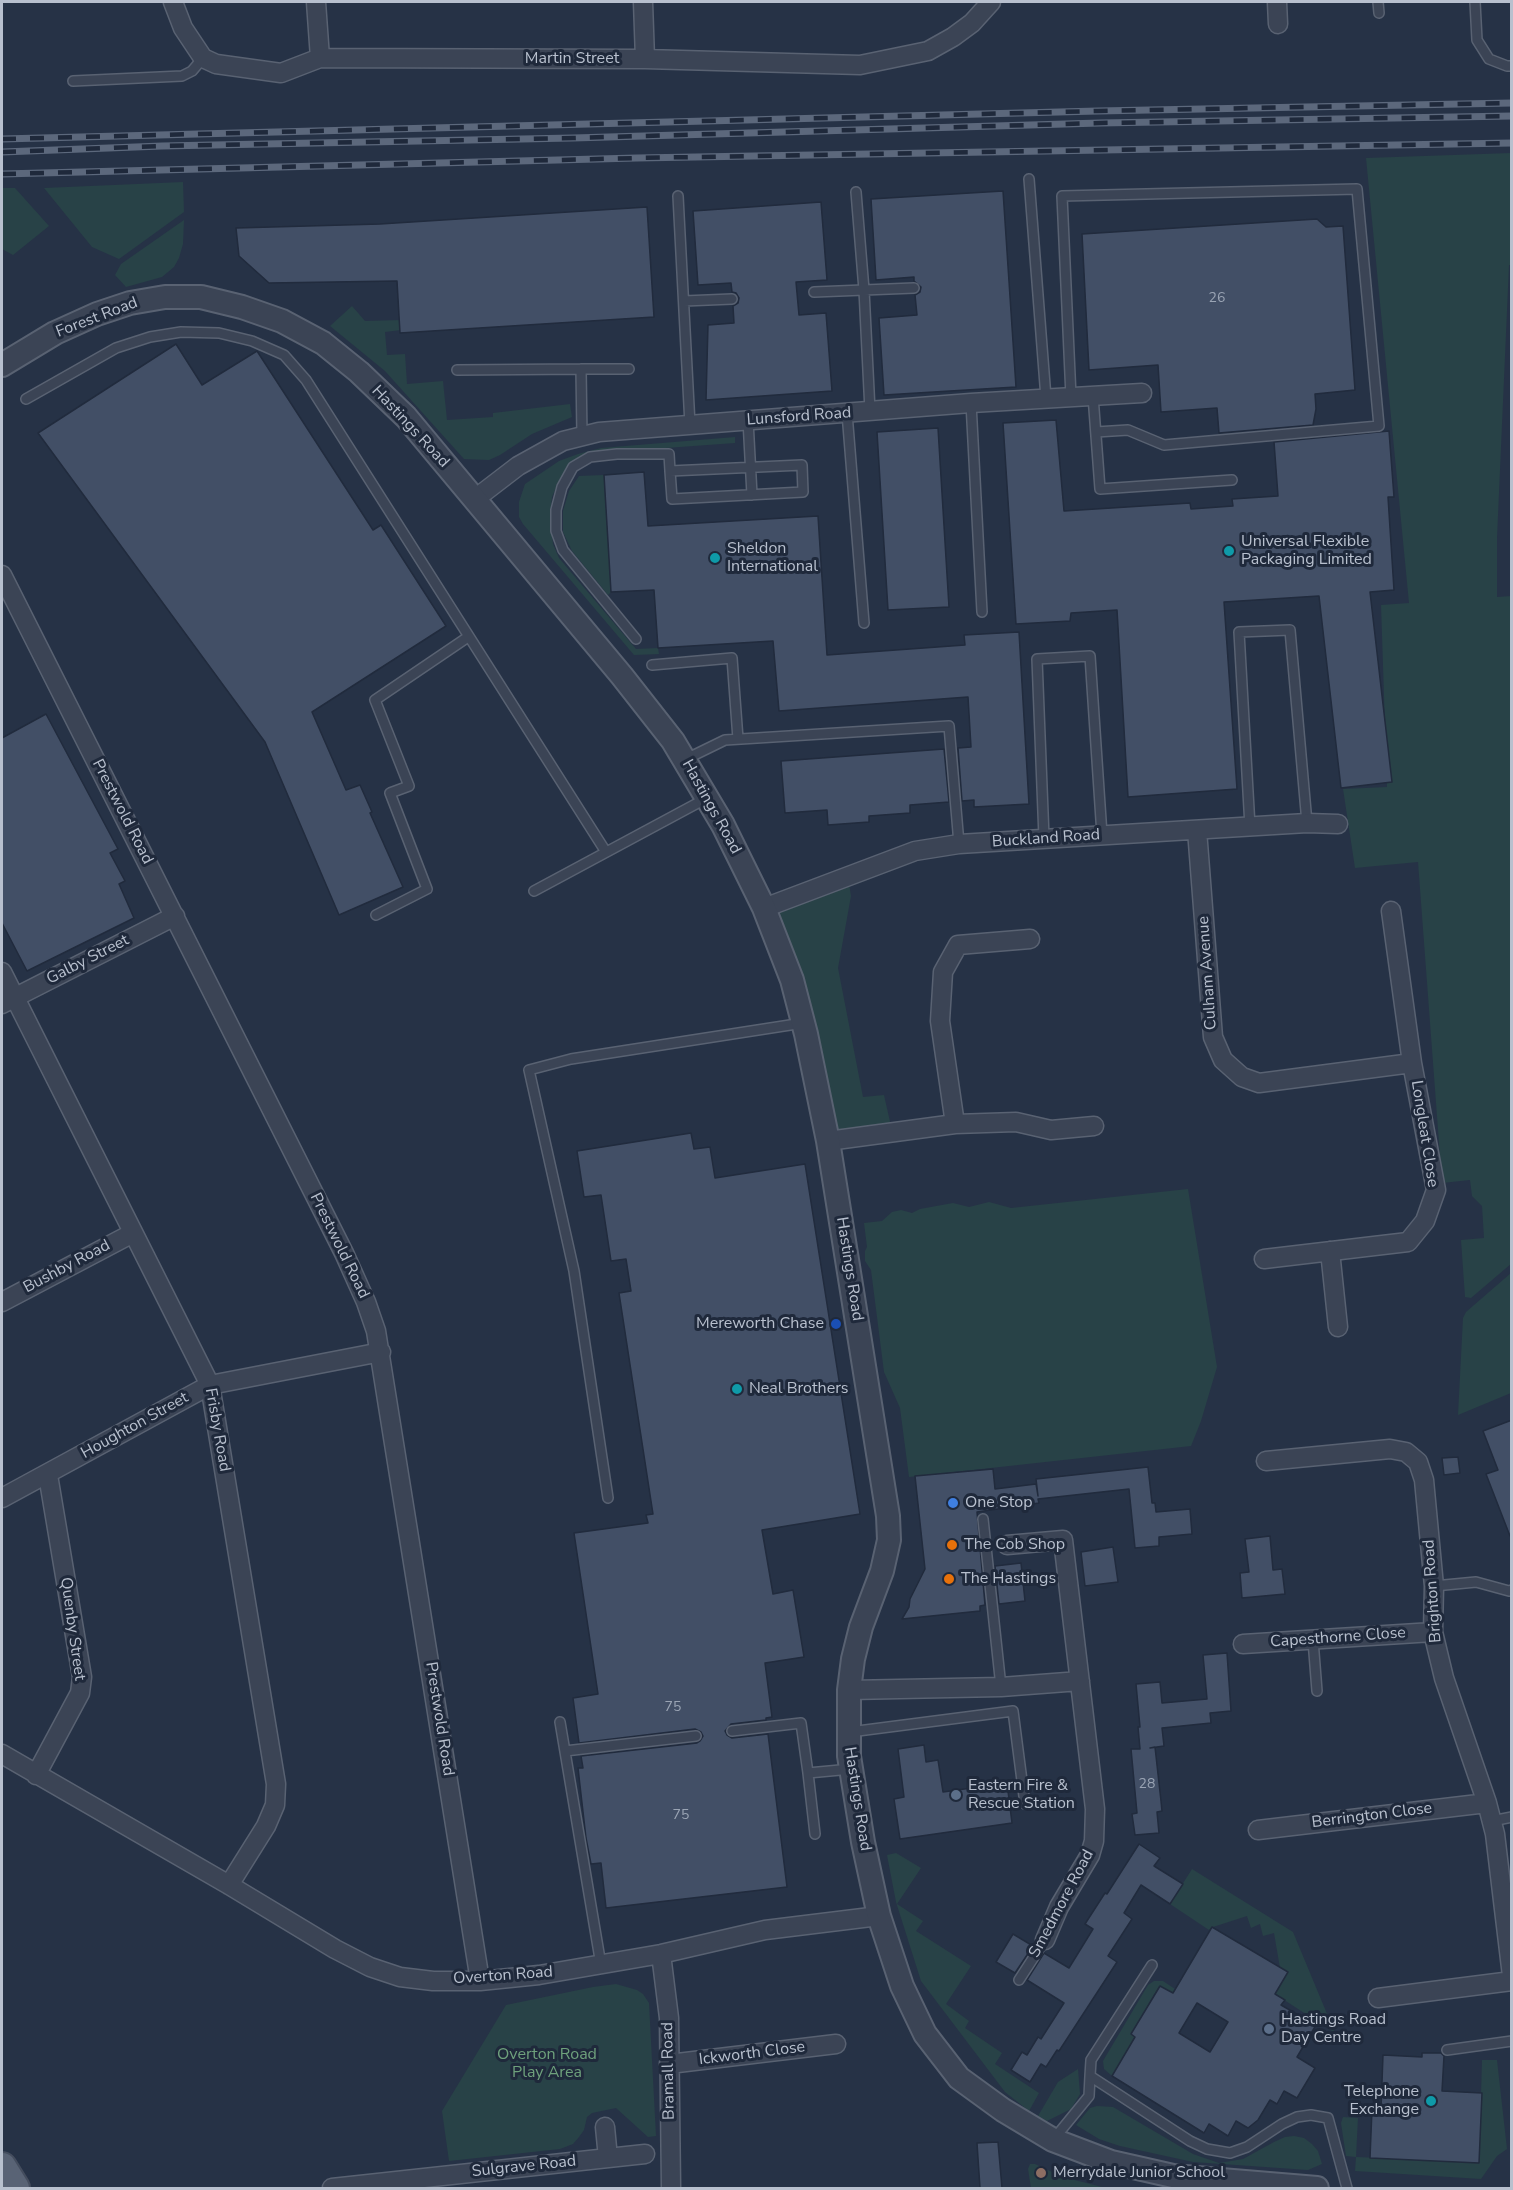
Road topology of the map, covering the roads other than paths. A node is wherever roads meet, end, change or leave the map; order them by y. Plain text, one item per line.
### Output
1 (173, 2) edge
2 (316, 2) edge
3 (643, 2) edge
4 (991, 2) edge
5 (1277, 2) edge
6 (1378, 2) edge
7 (1475, 2) edge
8 (1379, 14) dead end
9 (1278, 24) dead end
10 (203, 58) junction
11 (320, 58) junction
12 (645, 59) junction
13 (1512, 66) edge
14 (73, 81) dead end
15 (1029, 179) dead end
16 (856, 192) dead end
17 (678, 196) dead end
18 (914, 288) dead end
19 (864, 290) junction
20 (814, 292) dead end
21 (201, 297) joint
22 (732, 299) dead end
23 (684, 301) junction
24 (2, 365) edge
25 (581, 369) junction
26 (629, 369) dead end
27 (458, 370) dead end
28 (1142, 393) dead end
29 (1094, 396) junction
30 (1071, 397) junction
31 (1046, 398) junction
32 (26, 399) dead end
33 (971, 403) junction
34 (870, 411) junction
35 (847, 413) junction
36 (748, 420) junction
37 (690, 425) junction
38 (1096, 432) junction
39 (582, 436) junction
40 (750, 467) junction
41 (670, 471) junction
42 (1232, 480) dead end
43 (752, 495) junction
44 (475, 499) junction
45 (2, 575) edge
46 (982, 612) dead end
47 (864, 623) dead end
48 (468, 637) junction
49 (636, 639) dead end
50 (651, 665) dead end
51 (738, 739) junction
52 (684, 760) junction
53 (707, 798) junction
54 (1307, 823) junction
55 (1338, 824) dead end
56 (1250, 827) junction
57 (1197, 830) junction
58 (1102, 835) junction
59 (1044, 838) junction
60 (959, 844) junction
61 (606, 852) junction
62 (534, 891) dead end
63 (764, 908) junction
64 (1391, 911) dead end
65 (376, 915) dead end
66 (175, 916) junction
67 (1030, 939) dead end
68 (2, 972) edge
69 (8, 1001) edge
70 (803, 1023) junction
71 (1412, 1063) junction
72 (955, 1124) junction
73 (1094, 1126) dead end
74 (828, 1141) junction
75 (134, 1233) junction
76 (1330, 1251) junction
77 (1264, 1259) dead end
78 (2, 1302) edge
79 (1338, 1327) dead end
80 (381, 1352) junction
81 (210, 1385) junction
82 (1266, 1461) dead end
83 (48, 1475) junction
84 (2, 1498) edge
85 (608, 1498) dead end
86 (983, 1519) dead end
87 (1007, 1545) dead end
88 (1434, 1586) junction
89 (1512, 1590) edge
90 (1433, 1632) junction
91 (1312, 1640) junction
92 (1244, 1644) dead end
93 (1080, 1681) junction
94 (1001, 1687) junction
95 (849, 1690) junction
96 (1317, 1691) dead end
97 (560, 1722) dead end
98 (732, 1731) dead end
99 (848, 1733) junction
100 (696, 1736) dead end
101 (565, 1751) junction
102 (2, 1754) edge
103 (851, 1769) junction
104 (808, 1773) junction
105 (36, 1774) junction
106 (1025, 1804) dead end
107 (1490, 1812) junction
108 (1512, 1817) edge
109 (1258, 1830) dead end
110 (815, 1834) dead end
111 (229, 1885) junction
112 (879, 1916) junction
113 (1045, 1940) joint
114 (661, 1954) junction
115 (600, 1965) junction
116 (1152, 1965) dead end
117 (1512, 1976) edge
118 (1019, 1980) dead end
119 (480, 1981) junction
120 (1512, 1981) edge
121 (1378, 1998) dead end
122 (1512, 2041) edge
123 (836, 2044) dead end
124 (1447, 2050) dead end
125 (669, 2064) junction
126 (1090, 2076) junction
127 (605, 2127) dead end
128 (1053, 2140) junction
129 (645, 2154) dead end
130 (608, 2158) junction
131 (2, 2166) edge
132 (424, 2183) edge
133 (15, 2188) edge
134 (332, 2188) edge
135 (672, 2188) edge
136 (1317, 2188) edge
137 (1347, 2188) edge

1 - 10 street
2 - 11 street
3 - 12 street
4 - 12 street, Martin Street
5 - 9 street
6 - 8 lane
7 - 13 lane
10 - 11 street, Martin Street
10 - 14 lane
11 - 12 street, Martin Street
15 - 31 lane
16 - 19 lane
17 - 23 lane
18 - 19 lane
19 - 20 lane
19 - 34 lane
21 - 24 street, Forest Road
21 - 44 street, Hastings Road
22 - 23 lane
23 - 37 lane
25 - 26 lane
25 - 27 lane
25 - 39 lane
28 - 29 street, Lunsford Road
29 - 30 street, Lunsford Road
29 - 38 lane
30 - 31 street, Lunsford Road
30 - 38 lane
31 - 33 street, Lunsford Road
32 - 48 lane
33 - 34 street, Lunsford Road
33 - 46 lane
34 - 35 street, Lunsford Road
35 - 36 street, Lunsford Road
35 - 47 lane
36 - 37 street, Lunsford Road
36 - 40 lane
37 - 39 street, Lunsford Road
38 - 42 lane
39 - 44 street, Lunsford Road
40 - 41 lane
40 - 43 lane
40 - 43 lane
41 - 43 lane
41 - 49 lane
44 - 52 street, Hastings Road
45 - 66 street, Prestwold Road
48 - 61 lane
48 - 65 lane
50 - 51 lane
51 - 52 lane
51 - 60 lane
52 - 53 street, Hastings Road
53 - 61 lane
53 - 63 street, Hastings Road
54 - 55 street, Buckland Road
54 - 56 street, Buckland Road
54 - 56 lane
56 - 57 street, Buckland Road
57 - 58 street, Buckland Road
57 - 71 street, Culham Avenue
58 - 59 street, Buckland Road
58 - 59 lane
59 - 60 street, Buckland Road
60 - 63 street, Buckland Road
61 - 62 lane
63 - 70 street, Hastings Road
64 - 71 street, Longleat Close
66 - 69 street, Galby Street
66 - 80 street, Prestwold Road
67 - 72 street
68 - 69 street, Frisby Road
69 - 75 street, Frisby Road
70 - 74 street, Hastings Road
70 - 85 lane
71 - 76 street, Longleat Close
72 - 73 street
72 - 74 street
74 - 95 street, Hastings Road
75 - 78 street, Bushby Road
75 - 81 street, Frisby Road
76 - 77 street, Longleat Close
76 - 79 street
80 - 81 street, Houghton Street
80 - 119 street, Prestwold Road
81 - 83 street, Houghton Street
81 - 111 street, Frisby Road
82 - 88 street, Brighton Road
83 - 84 street, Houghton Street
83 - 105 street, Quenby Street
86 - 94 lane
87 - 93 street, Smedmore Road
88 - 89 lane
88 - 90 street, Brighton Road
90 - 91 street, Capesthorne Close
90 - 107 street, Brighton Road
91 - 92 street, Capesthorne Close
91 - 96 lane
93 - 94 street
93 - 113 street, Smedmore Road
94 - 95 street
95 - 99 street, Hastings Road
97 - 101 lane
98 - 104 lane
99 - 103 street, Hastings Road
99 - 106 lane
100 - 101 lane
101 - 115 lane
102 - 105 street, Overton Road
103 - 104 lane
103 - 112 street, Hastings Road
104 - 110 lane
105 - 111 street, Overton Road
107 - 108 lane
107 - 109 street, Berrington Close
107 - 117 street, Brighton Road
111 - 119 street, Overton Road
112 - 114 street, Overton Road
112 - 128 street, Hastings Road
113 - 118 lane, Smedmore Road
114 - 115 street, Overton Road
114 - 125 street, Bramall Road
115 - 119 street, Overton Road
116 - 126 lane
120 - 121 street
122 - 124 lane
123 - 125 street, Ickworth Close
125 - 135 street, Bramall Road
126 - 128 lane
126 - 137 lane
127 - 130 street
128 - 136 street, Hastings Road
129 - 130 street, Sulgrave Road
130 - 132 street, Sulgrave Road
131 - 133 main road
132 - 134 street, Sulgrave Road

